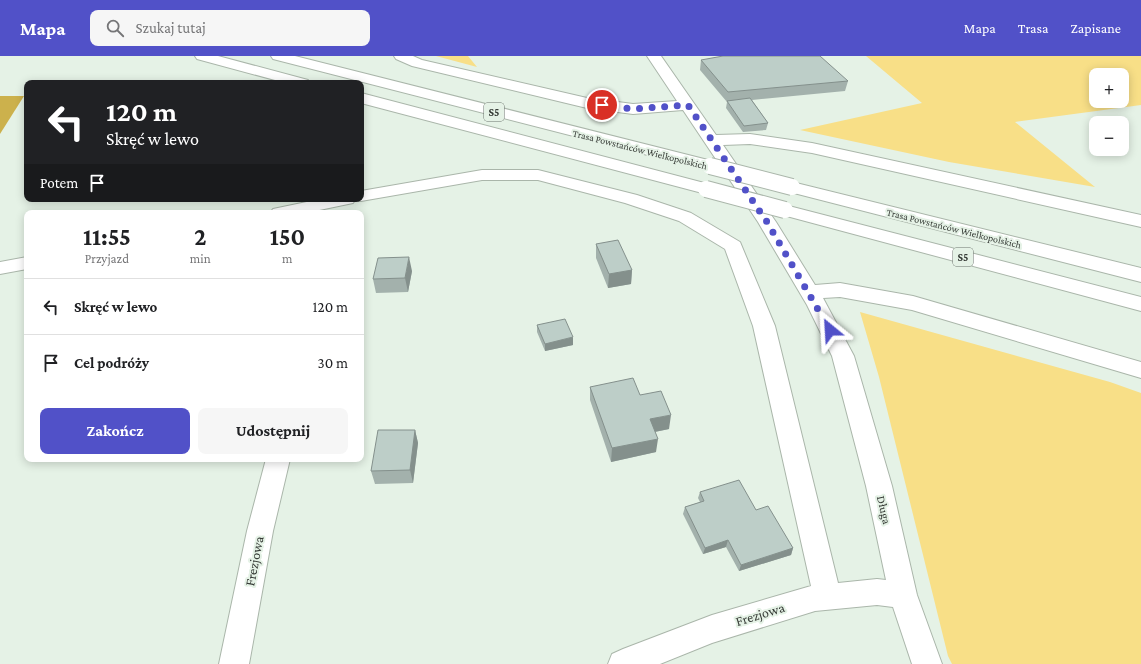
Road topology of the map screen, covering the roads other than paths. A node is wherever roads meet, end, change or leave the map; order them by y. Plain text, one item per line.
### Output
1 (202, 56) edge
2 (278, 56) edge
3 (401, 56) edge
4 (654, 56) edge
5 (292, 80) edge
6 (364, 99) edge
7 (688, 105) junction
8 (713, 140) junction
9 (364, 195) edge
10 (336, 205) edge
11 (300, 210) edge
12 (1141, 222) edge
13 (24, 264) edge
14 (0, 268) edge
15 (1141, 275) edge
16 (808, 292) junction
17 (1141, 304) edge
18 (1141, 370) edge
19 (277, 462) edge
20 (903, 594) junction
21 (826, 597) junction
22 (234, 664) edge
23 (623, 664) edge
24 (927, 664) edge

1 - 5 main road
2 - 15 main road, Trasa Powstańców Wielkopolskich / S5, bridge
3 - 7 main road
4 - 7 main road, Długa
6 - 17 main road, Trasa Powstańców Wielkopolskich / S5, bridge
7 - 8 main road, Długa
8 - 12 main road
8 - 16 main road, Długa
9 - 21 main road
10 - 11 main road
13 - 14 main road
16 - 18 main road
16 - 20 main road, Długa
19 - 22 main road, Frezjowa
20 - 21 main road, Frezjowa
20 - 24 main road, Długa
21 - 23 main road, Frezjowa

